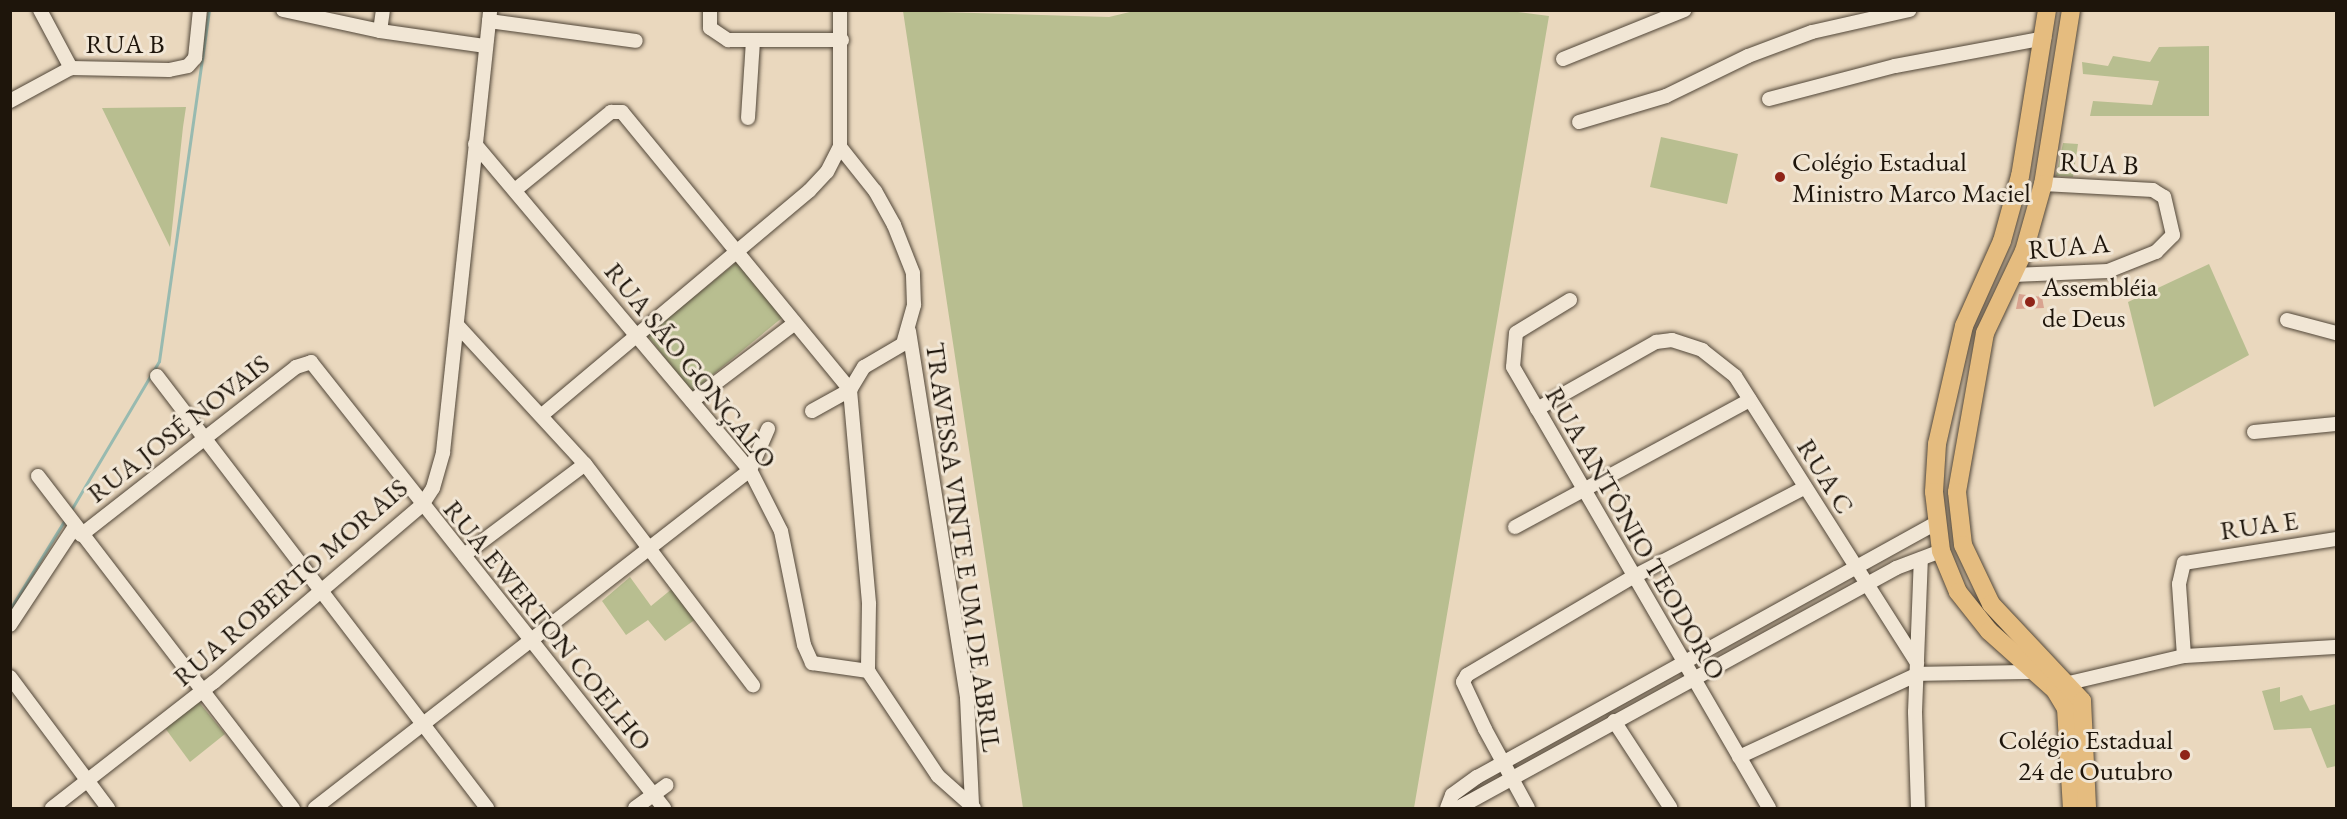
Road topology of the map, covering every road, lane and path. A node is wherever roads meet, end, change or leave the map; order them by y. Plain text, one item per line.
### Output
1 (40, 10) edge
2 (200, 10) edge
3 (283, 10) edge
4 (382, 10) edge
5 (711, 10) edge
6 (840, 10) edge
7 (1684, 10) edge
8 (1910, 10) edge
9 (2047, 10) edge
10 (2071, 10) edge
11 (490, 16) edge
12 (380, 31) junction
13 (2044, 38) junction
14 (753, 40) junction
15 (842, 40) junction
16 (636, 41) dead end
17 (486, 46) junction
18 (1563, 59) dead end
19 (71, 68) junction
20 (1769, 99) dead end
21 (10, 101) edge
22 (748, 118) dead end
23 (1579, 122) dead end
24 (475, 144) junction
25 (840, 147) junction
26 (2043, 184) junction
27 (515, 190) junction
28 (2153, 190) joint
29 (739, 250) junction
30 (2013, 275) junction
31 (1977, 294) junction
32 (1570, 300) dead end
33 (1996, 305) junction
34 (2287, 320) dead end
35 (795, 323) junction
36 (458, 326) junction
37 (1964, 326) junction
38 (909, 331) junction
39 (637, 333) junction
40 (1985, 333) junction
41 (2337, 333) edge
42 (306, 361) joint
43 (157, 376) dead end
44 (850, 390) junction
45 (1750, 400) junction
46 (692, 401) junction
47 (1537, 409) junction
48 (812, 411) dead end
49 (542, 415) junction
50 (2337, 424) edge
51 (768, 429) dead end
52 (2254, 432) dead end
53 (206, 437) junction
54 (585, 464) junction
55 (750, 470) junction
56 (38, 476) dead end
57 (1804, 488) junction
58 (1584, 494) junction
59 (422, 505) junction
60 (1935, 523) junction
61 (1515, 527) dead end
62 (78, 531) junction
63 (2337, 539) edge
64 (651, 547) junction
65 (1941, 551) junction
66 (464, 555) junction
67 (1921, 559) junction
68 (1854, 568) junction
69 (1633, 577) junction
70 (1865, 586) junction
71 (321, 590) junction
72 (1777, 612) junction
73 (10, 625) edge
74 (1785, 627) junction
75 (532, 643) junction
76 (2337, 647) edge
77 (2184, 657) junction
78 (1684, 663) junction
79 (1917, 668) junction
80 (868, 671) junction
81 (2033, 672) junction
82 (10, 677) edge
83 (1693, 678) junction
84 (2069, 683) junction
85 (753, 685) dead end
86 (200, 692) junction
87 (1614, 721) junction
88 (423, 727) junction
89 (1739, 758) junction
90 (1501, 763) junction
91 (1509, 777) junction
92 (87, 781) junction
93 (667, 785) dead end
94 (653, 795) junction
95 (968, 807) edge
96 (1670, 807) dead end
97 (52, 808) edge
98 (108, 808) edge
99 (293, 808) edge
100 (315, 808) edge
101 (487, 808) edge
102 (635, 808) edge
103 (664, 808) edge
104 (1447, 808) edge
105 (1458, 808) edge
106 (1528, 808) edge
107 (1769, 808) edge
108 (1918, 808) edge
109 (2072, 808) edge
110 (2087, 808) edge

1 - 19 street
2 - 19 street, RUA B
3 - 12 street
4 - 12 street
5 - 14 street
6 - 15 street
7 - 18 street
8 - 23 street
9 - 13 main road
10 - 26 main road
11 - 16 street
11 - 17 street, RUA ROBERTO MORAIS
12 - 17 street
13 - 20 street
13 - 31 main road
14 - 15 street
14 - 22 street
15 - 25 street
17 - 24 street, RUA ROBERTO MORAIS
19 - 21 street, RUA B
24 - 27 street, RUA SÃO GONÇALO
24 - 36 street, RUA ROBERTO MORAIS
25 - 29 street
25 - 38 street, TRAVESSA VINTE E UM DE ABRIL
26 - 28 street, RUA B
26 - 30 main road
27 - 29 street
27 - 39 street, RUA SÃO GONÇALO
28 - 30 street, RUA A
29 - 35 street
29 - 39 street
30 - 33 main road
31 - 33 main road
31 - 37 main road
32 - 47 street, RUA ANTÔNIO TEODORO
33 - 40 main road
34 - 41 street
35 - 44 street
35 - 46 street
36 - 49 street
36 - 59 street, RUA ROBERTO MORAIS
37 - 40 main road
37 - 60 main road
38 - 44 street
38 - 95 street, TRAVESSA VINTE E UM DE ABRIL
39 - 46 street, RUA SÃO GONÇALO
39 - 49 street
40 - 84 main road
42 - 53 street, RUA JOSÉ NOVAIS
42 - 59 street, RUA EWERTON COELHO
43 - 53 street
44 - 48 street
44 - 80 street
45 - 47 street, RUA C
45 - 57 street, RUA C
45 - 58 street
46 - 55 street, RUA SÃO GONÇALO
47 - 58 street, RUA ANTÔNIO TEODORO
49 - 54 street
50 - 52 street
51 - 55 street
53 - 62 street, RUA JOSÉ NOVAIS
53 - 71 street
54 - 64 street
54 - 66 street
55 - 64 street
55 - 80 street, RUA SÃO GONÇALO
56 - 62 street
57 - 68 street, RUA C
57 - 69 street
58 - 61 street
58 - 69 street, RUA ANTÔNIO TEODORO
59 - 66 street, RUA EWERTON COELHO
59 - 71 street, RUA ROBERTO MORAIS
60 - 65 main road
60 - 68 street
62 - 73 street, RUA JOSÉ NOVAIS
62 - 86 street
63 - 77 street, RUA E
64 - 75 street
64 - 85 street
65 - 67 street
65 - 81 main road
66 - 75 street, RUA EWERTON COELHO
67 - 70 street
67 - 79 street
68 - 70 street, RUA C
68 - 72 street
69 - 78 street, RUA ANTÔNIO TEODORO
69 - 90 street
70 - 74 street
70 - 79 street, RUA C
71 - 86 street, RUA ROBERTO MORAIS
71 - 88 street
72 - 74 street
72 - 78 street
74 - 83 street
75 - 88 street
75 - 94 street, RUA EWERTON COELHO
76 - 77 street
77 - 84 street
78 - 83 street, RUA ANTÔNIO TEODORO
78 - 90 street
79 - 81 street
79 - 89 street
79 - 108 street
80 - 95 street
81 - 109 main road
82 - 92 street
83 - 87 street
83 - 89 street, RUA ANTÔNIO TEODORO
84 - 110 main road
86 - 92 street, RUA ROBERTO MORAIS
86 - 99 street
87 - 91 street
87 - 96 street
88 - 100 street
88 - 101 street
89 - 107 street, RUA ANTÔNIO TEODORO
90 - 91 street
90 - 104 street
91 - 105 street
91 - 106 street
92 - 97 street, RUA ROBERTO MORAIS
92 - 98 street
93 - 94 street
94 - 102 street
94 - 103 street, RUA EWERTON COELHO

